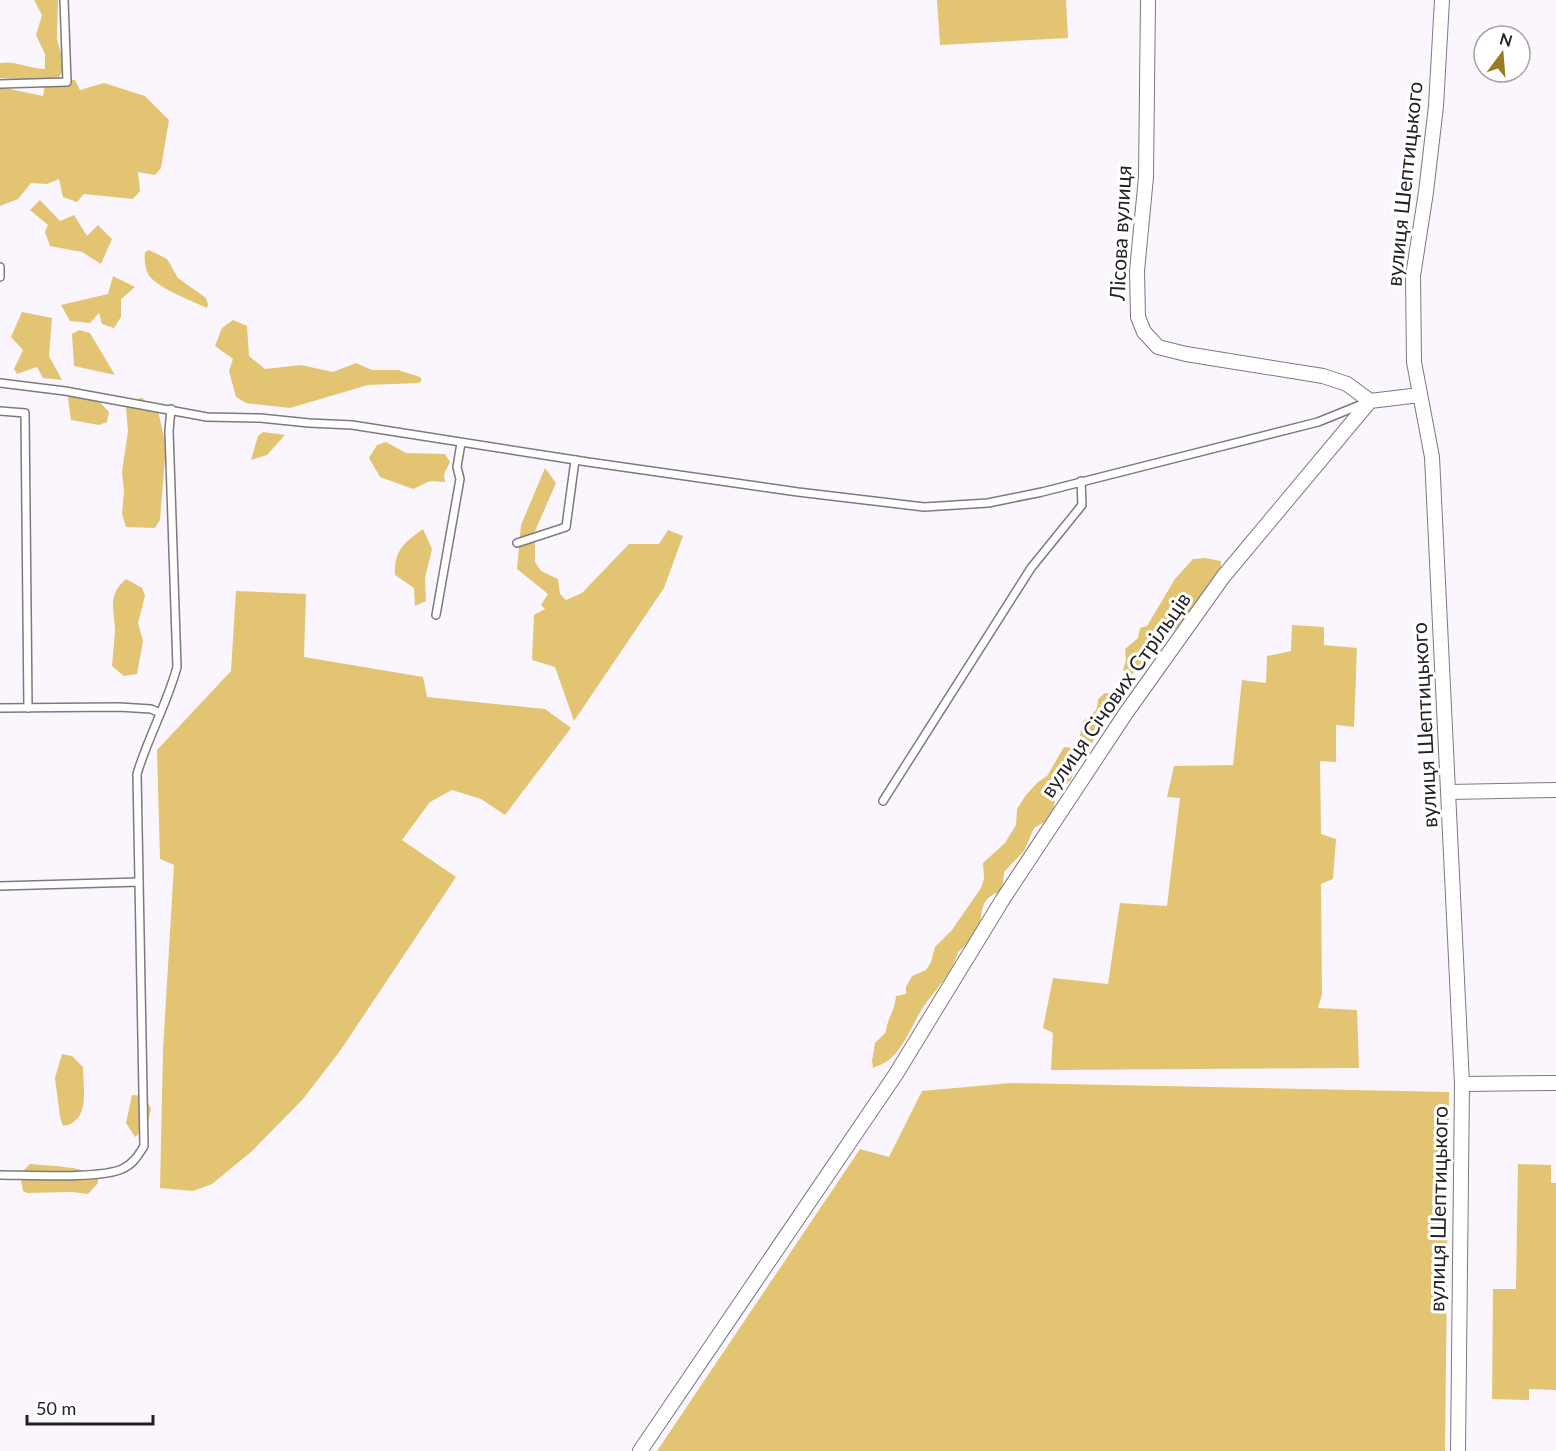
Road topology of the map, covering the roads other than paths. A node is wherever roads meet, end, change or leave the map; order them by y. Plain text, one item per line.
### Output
1 (64, 0) edge
2 (1148, 0) edge
3 (1442, 0) edge
4 (0, 84) edge
5 (0, 267) edge
6 (0, 277) edge
7 (0, 383) edge
8 (1420, 395) junction
9 (1370, 401) junction
10 (171, 409) junction
11 (0, 411) edge
12 (460, 443) junction
13 (575, 460) junction
14 (1081, 482) junction
15 (517, 543) dead end
16 (436, 615) dead end
17 (0, 708) edge
18 (28, 708) junction
19 (160, 713) junction
20 (1556, 790) edge
21 (1449, 792) junction
22 (883, 801) dead end
23 (139, 882) junction
24 (0, 886) edge
25 (1556, 1083) edge
26 (1462, 1084) junction
27 (0, 1175) edge
28 (640, 1451) edge
29 (1458, 1451) edge

1 - 4 lane
2 - 9 street, Лісова вулиця
3 - 8 street, вулиця Шептицького
5 - 6 lane
7 - 10 lane
8 - 9 street
8 - 21 street, вулиця Шептицького
9 - 14 lane
9 - 28 street, вулиця Січових Стрільців
10 - 12 lane
10 - 19 lane
11 - 18 lane
12 - 13 lane
12 - 16 lane
13 - 14 lane
13 - 15 lane
14 - 22 lane
17 - 18 lane
18 - 19 lane
19 - 23 lane
20 - 21 street
21 - 26 street, вулиця Шептицького
23 - 24 lane
23 - 27 lane
25 - 26 street
26 - 29 street, вулиця Шептицького

